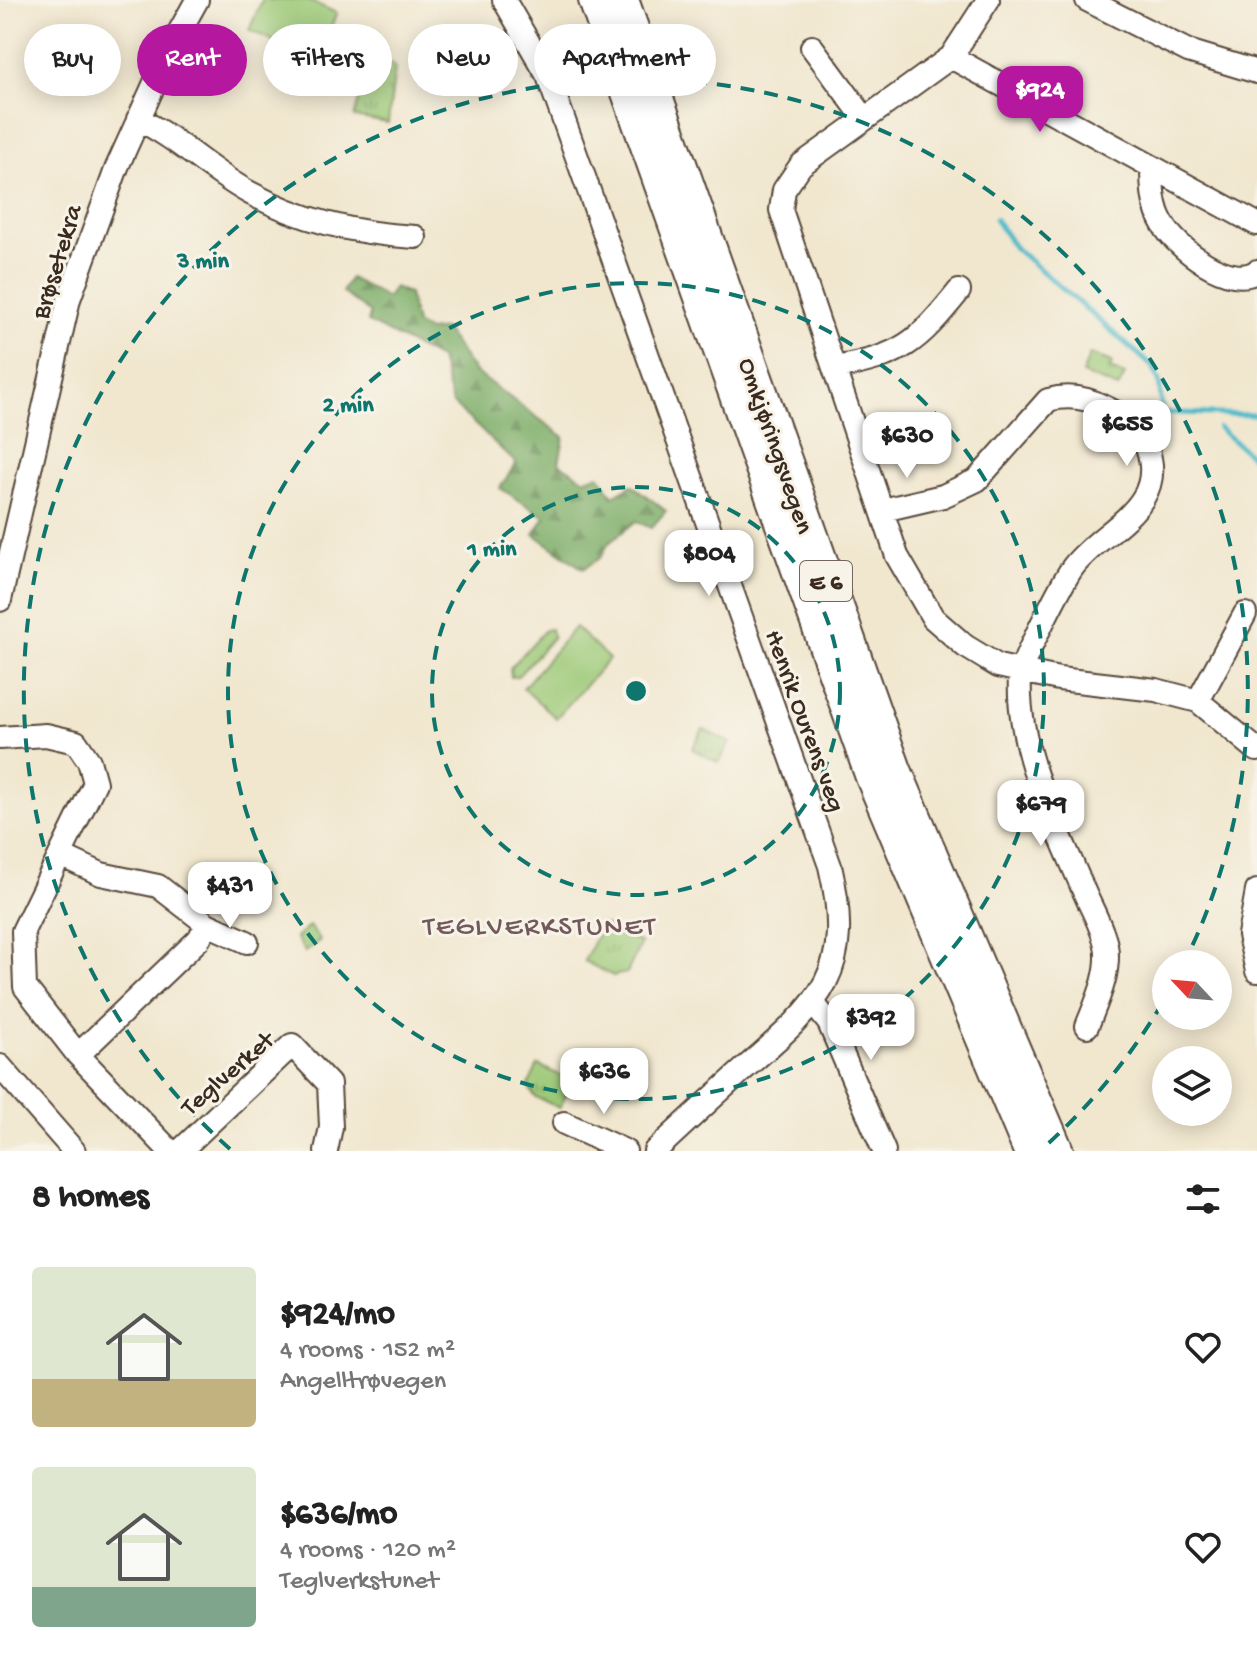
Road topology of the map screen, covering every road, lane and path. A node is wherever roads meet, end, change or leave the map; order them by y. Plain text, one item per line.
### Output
1 (197, 0) edge
2 (504, 0) edge
3 (595, 0) edge
4 (622, 0) edge
5 (988, 0) edge
6 (1087, 0) edge
7 (812, 47) dead end
8 (951, 57) junction
9 (1257, 72) edge
10 (138, 119) junction
11 (865, 119) junction
12 (1152, 168) junction
13 (1257, 224) edge
14 (415, 237) dead end
15 (1257, 271) edge
16 (959, 291) dead end
17 (835, 368) junction
18 (883, 510) junction
19 (0, 600) edge
20 (1245, 614) dead end
21 (1020, 673) junction
22 (1198, 701) junction
23 (0, 738) edge
24 (1257, 750) edge
25 (60, 855) junction
26 (1257, 891) edge
27 (207, 924) junction
28 (247, 942) dead end
29 (1257, 971) edge
30 (814, 1004) junction
31 (1087, 1026) dead end
32 (78, 1055) junction
33 (0, 1066) edge
34 (564, 1123) dead end
35 (663, 1148) edge
36 (74, 1151) edge
37 (170, 1151) edge
38 (180, 1151) edge
39 (326, 1151) edge
40 (625, 1151) edge
41 (884, 1151) edge
42 (1030, 1151) edge
43 (1057, 1151) edge

1 - 10 street, Brøsetekra
2 - 30 street, Henrik Ourens veg
3 - 42 highway, Omkjøringsvegen / E 6
4 - 43 highway, Omkjøringsvegen / E 6
5 - 8 street
6 - 9 street
7 - 11 street
8 - 11 street
8 - 12 street
10 - 14 street
10 - 19 street, Brøsetekra
11 - 17 street
12 - 13 street
12 - 15 street
16 - 17 street
17 - 18 street
18 - 21 street
18 - 21 street
20 - 22 street
21 - 22 street
21 - 31 street
22 - 24 street
23 - 25 street, Teglverket
25 - 27 street
25 - 32 street, Teglverket
26 - 29 street
27 - 28 street
27 - 32 street
30 - 35 street, Henrik Ourens veg
30 - 41 street
32 - 37 street, Teglverket
33 - 36 street
34 - 40 street
38 - 39 street, Teglverket

